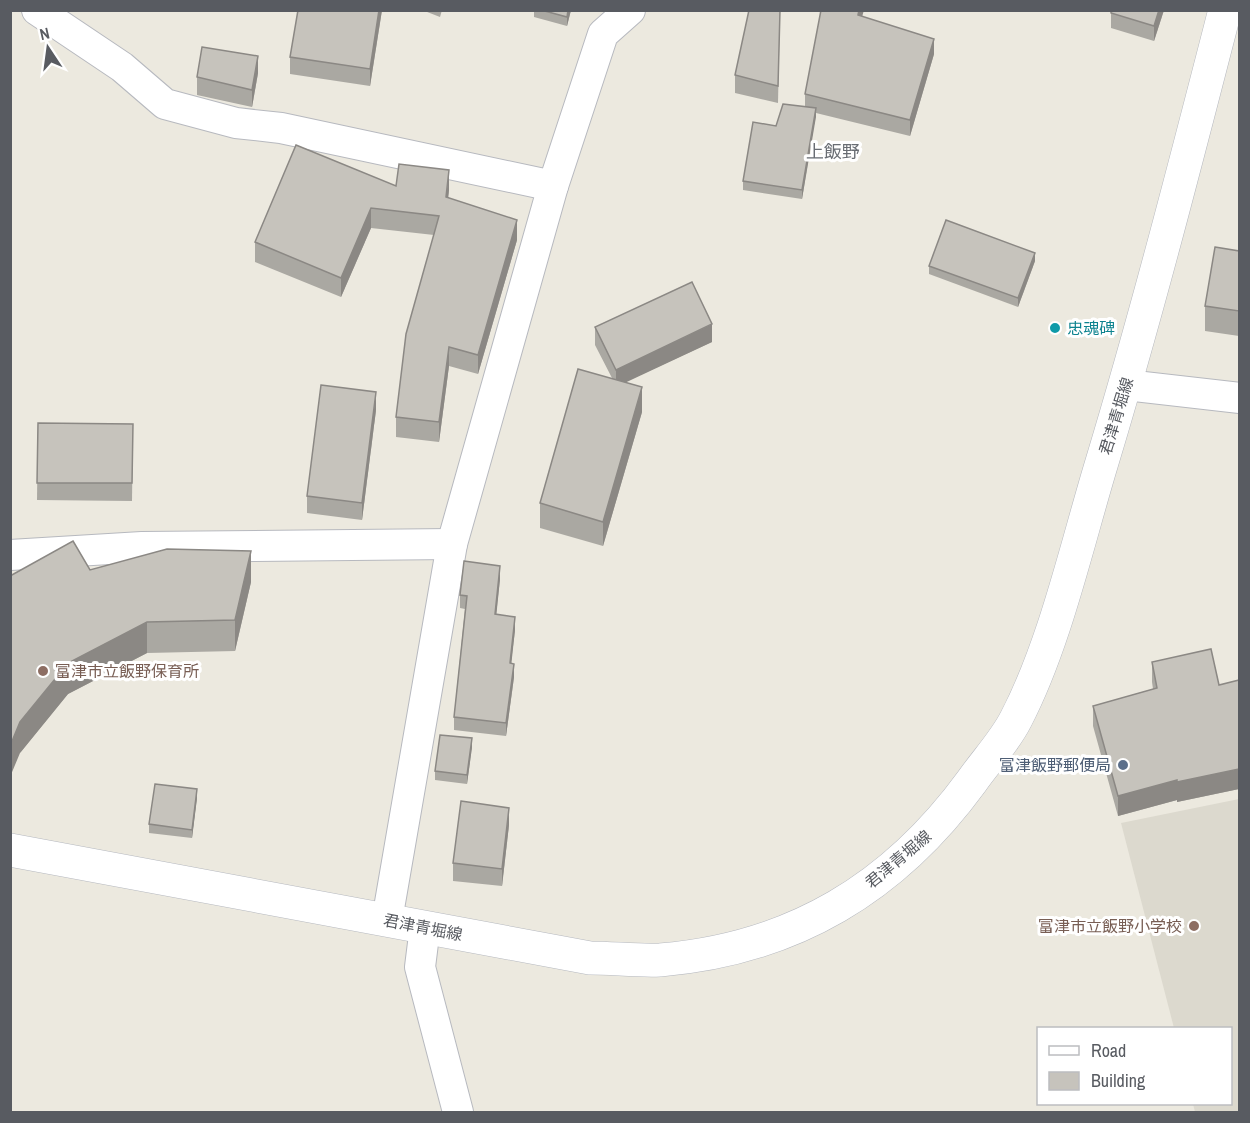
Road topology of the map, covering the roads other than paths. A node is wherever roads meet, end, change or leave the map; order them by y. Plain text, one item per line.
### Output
1 (37, 10) edge
2 (630, 10) edge
3 (1225, 10) edge
4 (553, 186) junction
5 (1126, 384) junction
6 (1239, 398) edge
7 (452, 544) junction
8 (10, 555) edge
9 (10, 850) edge
10 (387, 920) junction
11 (425, 927) junction
12 (458, 1113) edge

1 - 4 street
2 - 4 street
3 - 5 main road, 君津青堀線
4 - 7 street
5 - 6 street
5 - 11 main road, 君津青堀線
7 - 8 street
7 - 10 street
9 - 10 main road, 君津青堀線
10 - 11 main road, 君津青堀線
11 - 12 street

